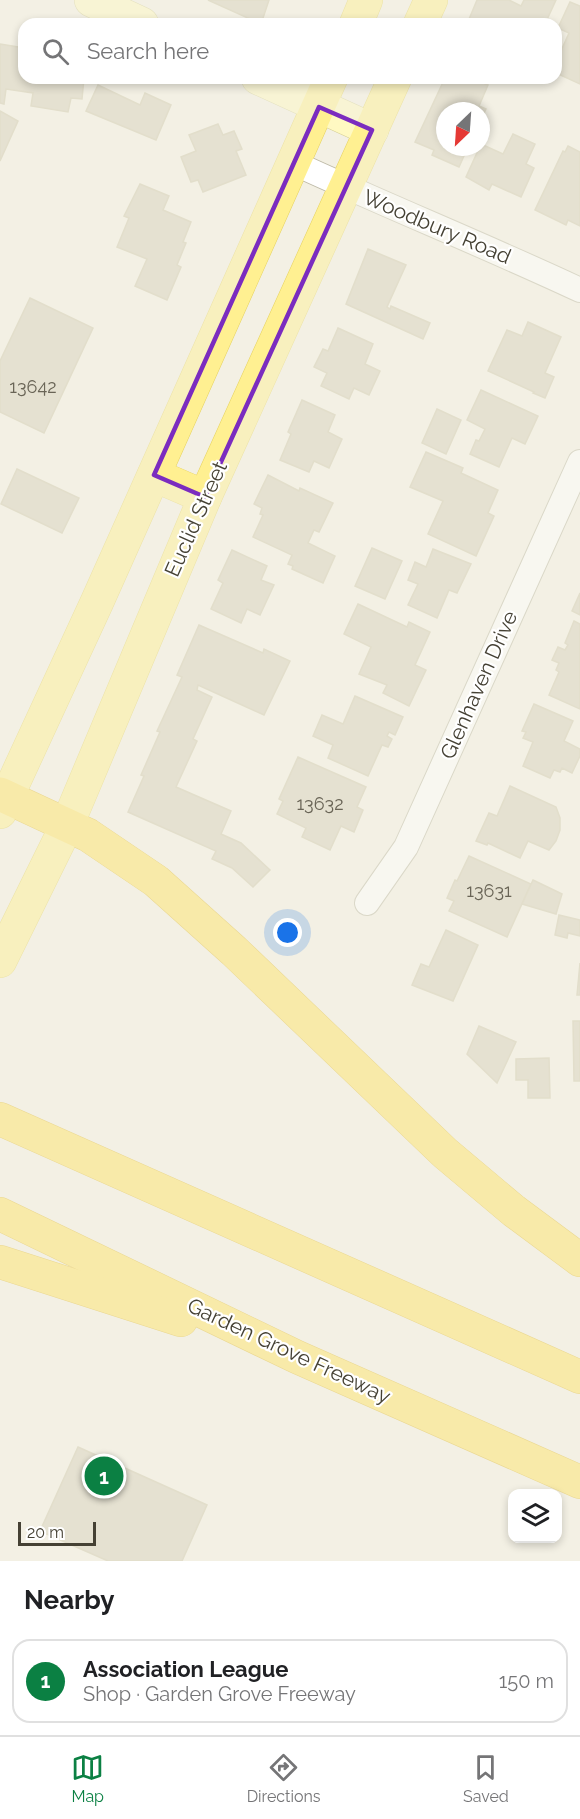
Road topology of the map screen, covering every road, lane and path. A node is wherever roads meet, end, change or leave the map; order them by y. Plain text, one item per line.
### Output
1 (91, 0) edge
2 (366, 0) edge
3 (431, 0) edge
4 (129, 18) edge
5 (358, 18) edge
6 (423, 18) edge
7 (287, 84) edge
8 (392, 84) edge
9 (325, 92) edge
10 (372, 130) junction
11 (294, 163) junction
12 (346, 188) junction
13 (580, 290) edge
14 (580, 462) edge
15 (154, 475) junction
16 (206, 497) junction
17 (2, 801) edge
18 (67, 825) junction
19 (367, 903) dead end
20 (0, 961) edge
21 (1, 1119) edge
22 (0, 1214) edge
23 (580, 1260) edge
24 (0, 1262) edge
25 (297, 1357) junction
26 (580, 1377) edge
27 (580, 1482) edge

1 - 4 street
2 - 5 main road
3 - 6 main road
7 - 9 street
8 - 10 main road, Euclid Street
9 - 10 street
9 - 11 main road
10 - 12 main road, Euclid Street
11 - 12 street, Woodbury Road
11 - 15 main road
12 - 13 street, Woodbury Road
12 - 16 main road, Euclid Street
14 - 19 street, Glenhaven Drive
15 - 16 main road
15 - 17 main road
16 - 18 main road, Euclid Street
17 - 18 highway
18 - 20 main road, Euclid Street
18 - 23 highway
21 - 26 highway
22 - 25 highway, Garden Grove Freeway
24 - 25 highway
25 - 27 highway, Garden Grove Freeway

